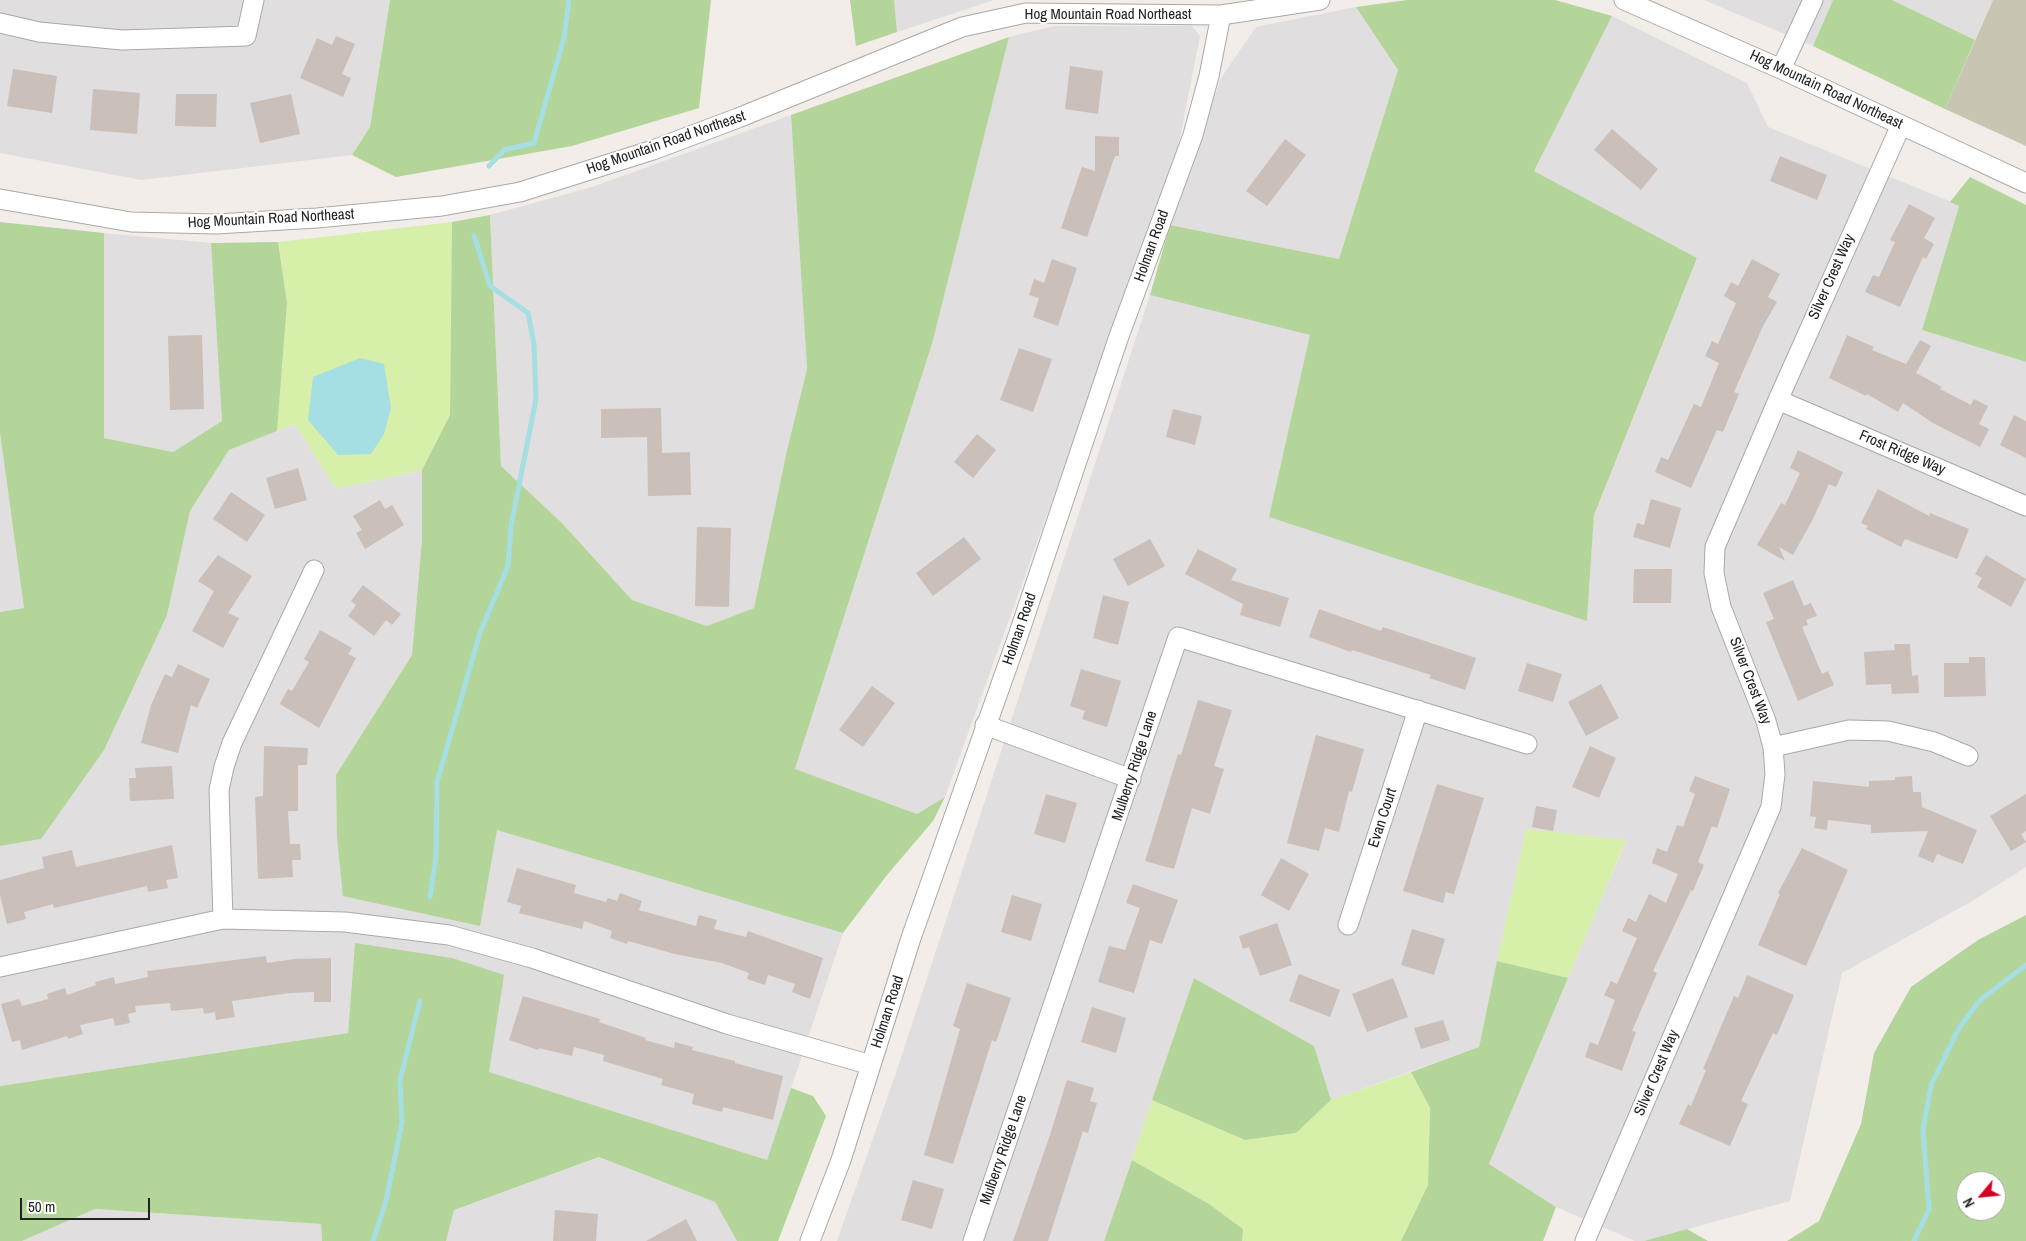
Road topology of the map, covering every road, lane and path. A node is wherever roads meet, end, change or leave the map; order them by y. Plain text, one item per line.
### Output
1 (254, 0) edge
2 (1320, 0) edge
3 (1624, 0) edge
4 (1813, 0) edge
5 (1025, 7) edge
6 (1221, 15) junction
7 (0, 23) edge
8 (1781, 69) junction
9 (1901, 125) junction
10 (2026, 183) edge
11 (0, 199) edge
12 (1778, 400) junction
13 (2026, 506) edge
14 (314, 570) dead end
15 (1418, 710) junction
16 (985, 725) junction
17 (1527, 744) dead end
18 (1774, 747) junction
19 (1968, 756) dead end
20 (1131, 778) junction
21 (223, 919) junction
22 (1348, 925) dead end
23 (0, 967) edge
24 (871, 1065) junction
25 (810, 1241) edge
26 (973, 1241) edge
27 (1585, 1241) edge

1 - 7 street
2 - 6 street, Hog Mountain Road Northeast
3 - 8 street, Hog Mountain Road Northeast
4 - 8 street
5 - 6 street, Hog Mountain Road Northeast
5 - 11 street, Hog Mountain Road Northeast
6 - 16 street, Holman Road
8 - 9 street, Hog Mountain Road Northeast
9 - 10 street, Hog Mountain Road Northeast
9 - 12 street, Silver Crest Way
12 - 13 street, Frost Ridge Way
12 - 18 street, Silver Crest Way
14 - 21 street
15 - 17 street, Mulberry Ridge Lane
15 - 20 street, Mulberry Ridge Lane
15 - 22 street, Evan Court
16 - 20 street
16 - 24 street, Holman Road
18 - 19 street
18 - 27 street, Silver Crest Way
20 - 26 street, Mulberry Ridge Lane
21 - 23 street
21 - 24 street
24 - 25 street, Holman Road

